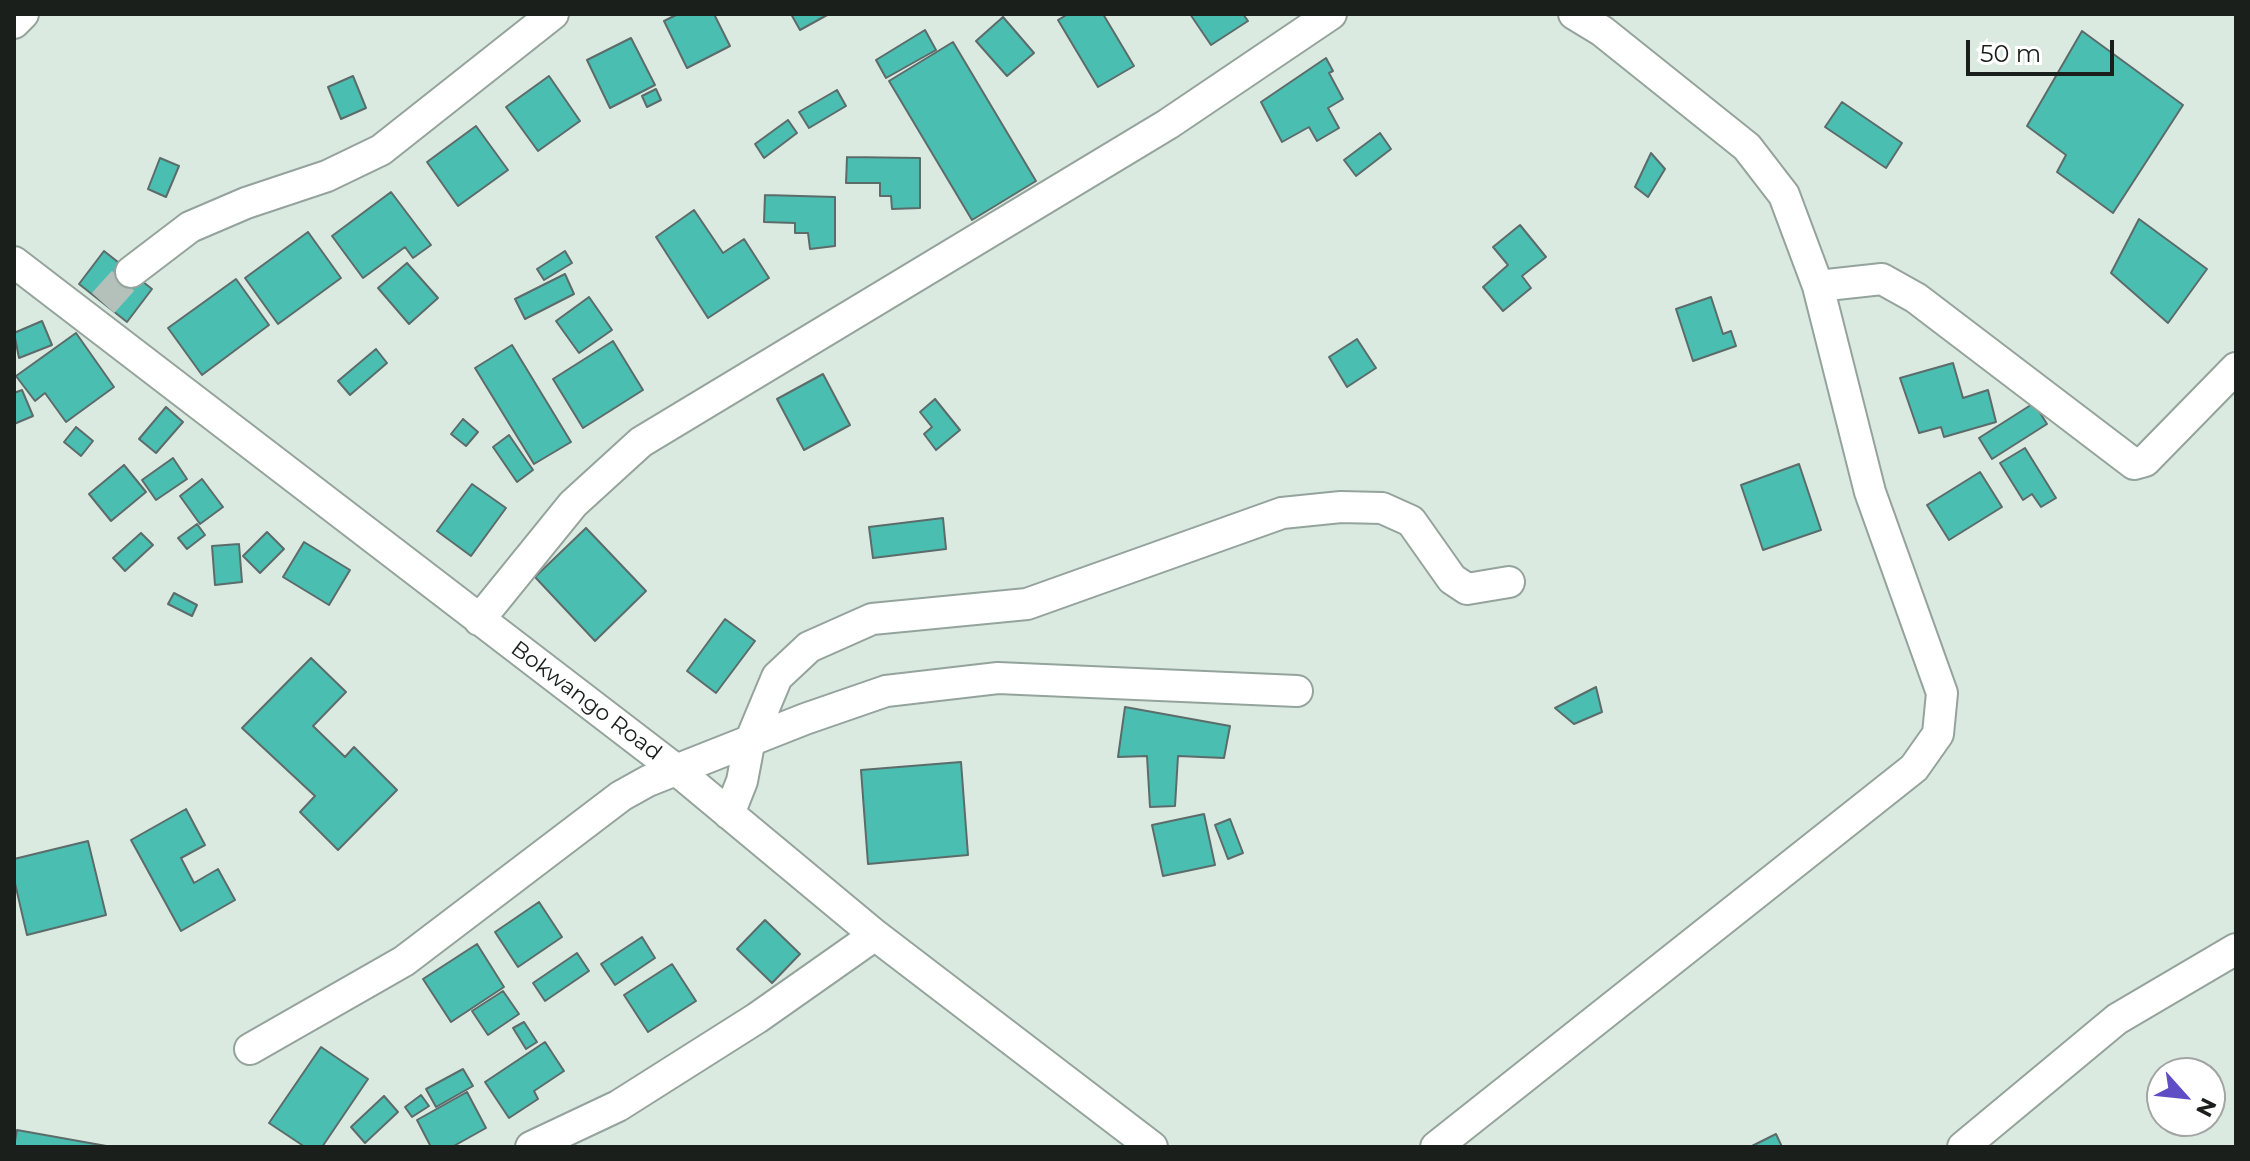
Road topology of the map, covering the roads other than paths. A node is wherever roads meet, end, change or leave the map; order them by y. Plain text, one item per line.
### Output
1 (23, 14) edge
2 (553, 14) edge
3 (1331, 14) edge
4 (1574, 14) edge
5 (14, 23) edge
6 (1607, 23) edge
7 (14, 262) edge
8 (131, 272) tunnel mouth
9 (1818, 286) junction
10 (2236, 368) edge
11 (1509, 582) dead end
12 (479, 620) junction
13 (1297, 691) dead end
14 (749, 744) junction
15 (679, 772) junction
16 (729, 814) junction
17 (875, 935) junction
18 (2236, 949) edge
19 (250, 1049) dead end
20 (531, 1147) edge
21 (1152, 1147) edge
22 (1436, 1147) edge
23 (1963, 1147) edge

1 - 5 street
2 - 8 street
3 - 12 street
4 - 6 street
6 - 9 street
7 - 12 street, Bokwango Road
9 - 10 street
9 - 22 street
11 - 14 street
12 - 15 street, Bokwango Road
13 - 14 street
14 - 15 street
14 - 16 street
15 - 16 street, Bokwango Road
15 - 19 street
16 - 17 street, Bokwango Road
17 - 20 street
17 - 21 street, Bokwango Road
18 - 23 street

